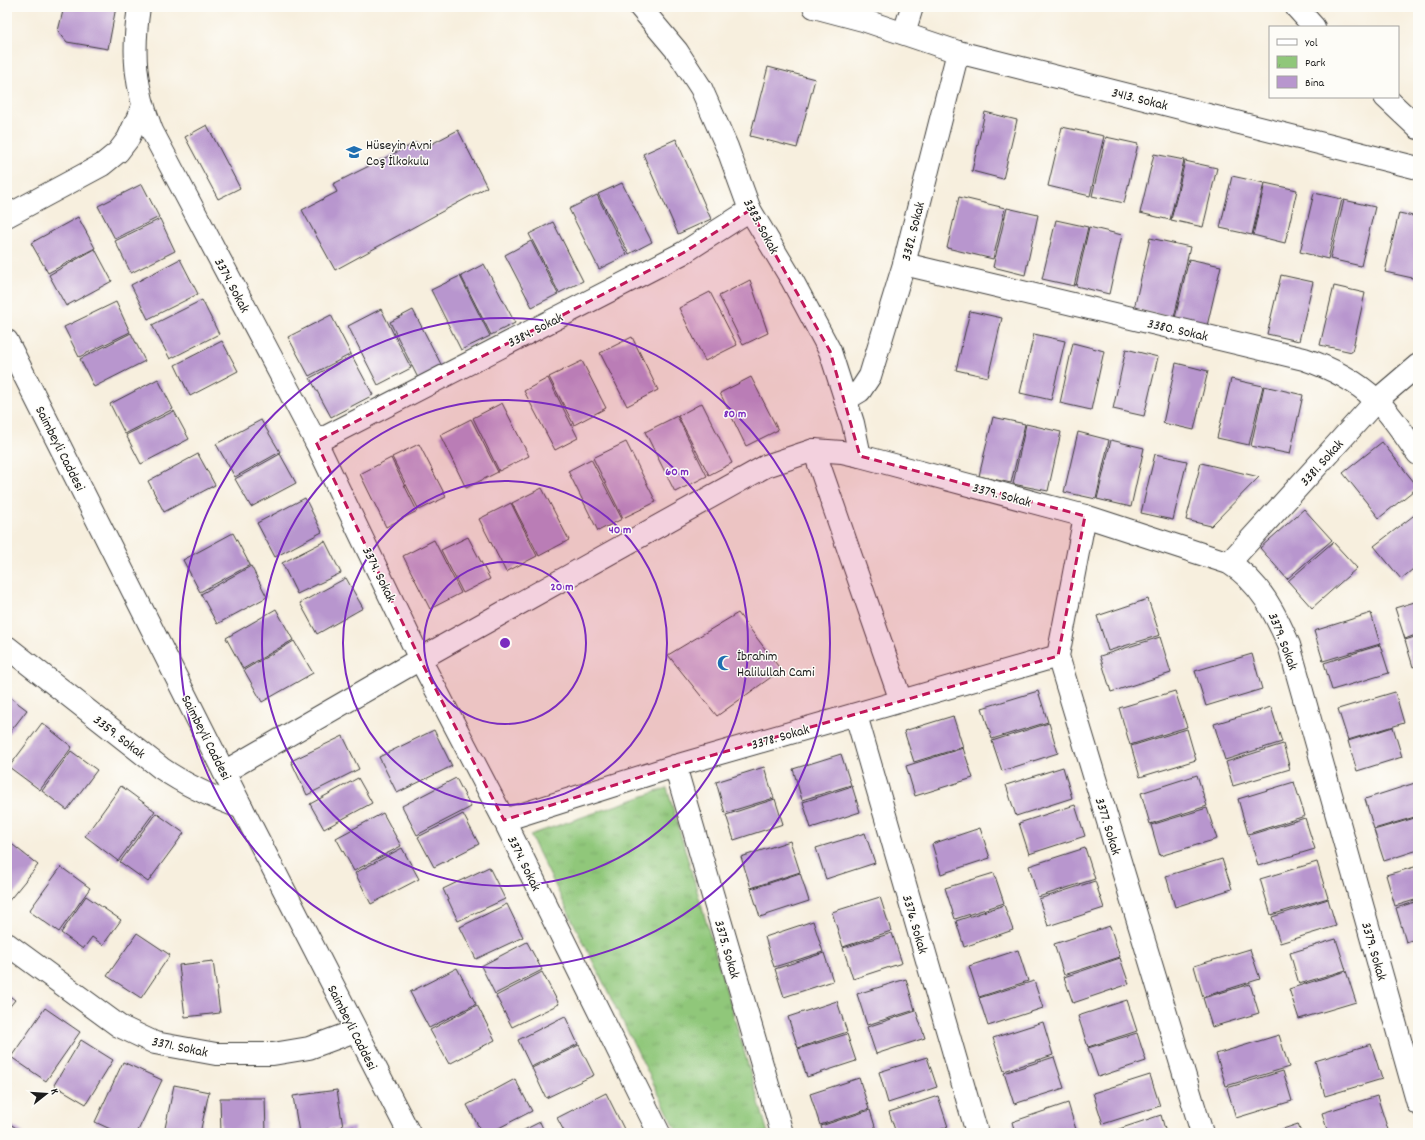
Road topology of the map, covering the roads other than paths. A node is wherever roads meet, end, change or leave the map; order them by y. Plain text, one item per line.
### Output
1 (139, 7) edge
2 (640, 7) edge
3 (814, 7) edge
4 (912, 7) edge
5 (1296, 7) edge
6 (866, 13) edge
7 (1313, 26) edge
8 (904, 33) junction
9 (958, 52) junction
10 (1386, 98) edge
11 (143, 106) junction
12 (1418, 128) edge
13 (1418, 168) edge
14 (750, 210) junction
15 (7, 216) edge
16 (904, 264) junction
17 (7, 341) edge
18 (1418, 365) edge
19 (845, 400) junction
20 (1377, 400) junction
21 (316, 442) junction
22 (814, 450) junction
23 (1418, 454) edge
24 (860, 456) junction
25 (1085, 516) junction
26 (1229, 563) junction
27 (7, 647) edge
28 (1058, 656) junction
29 (420, 659) junction
30 (901, 702) junction
31 (856, 715) junction
32 (675, 766) junction
33 (224, 772) junction
34 (242, 808) junction
35 (504, 820) junction
36 (7, 944) edge
37 (355, 1032) junction
38 (1418, 1104) edge
39 (409, 1133) edge
40 (659, 1133) edge
41 (782, 1133) edge
42 (977, 1133) edge
43 (1202, 1133) edge

1 - 11 street, 3374. Sokak
2 - 14 street, 3383. Sokak
3 - 6 street, 3413. Sokak
4 - 8 street
5 - 7 street
6 - 8 street, 3413. Sokak
8 - 9 street, 3413. Sokak
9 - 13 street, 3413. Sokak
9 - 16 street, 3382. Sokak
10 - 12 street
11 - 15 street
11 - 21 street, 3374. Sokak
14 - 19 street, 3383. Sokak
14 - 21 street, 3384. Sokak
16 - 19 street, 3382. Sokak
16 - 20 street, 3380. Sokak
17 - 33 street, Saimbeyli Caddesi
18 - 20 street, 3381. Sokak
19 - 24 street, 3383. Sokak
20 - 23 street, 3380. Sokak
20 - 26 street, 3381. Sokak
21 - 29 street, 3374. Sokak
22 - 24 street, 3379. Sokak
22 - 29 street
22 - 30 street
24 - 25 street, 3379. Sokak
25 - 26 street, 3379. Sokak
25 - 28 street, 3377. Sokak
26 - 38 street, 3379. Sokak
27 - 34 street, 3359. Sokak
28 - 30 street, 3378. Sokak
28 - 43 street, 3377. Sokak
29 - 33 street
29 - 35 street, 3374. Sokak
30 - 31 street, 3378. Sokak
31 - 32 street, 3378. Sokak
31 - 42 street, 3376. Sokak
32 - 35 street, 3378. Sokak
32 - 41 street, 3375. Sokak
33 - 34 street, Saimbeyli Caddesi
34 - 37 street, Saimbeyli Caddesi
35 - 40 street, 3374. Sokak
36 - 37 street, 3371. Sokak
37 - 39 street, Saimbeyli Caddesi

